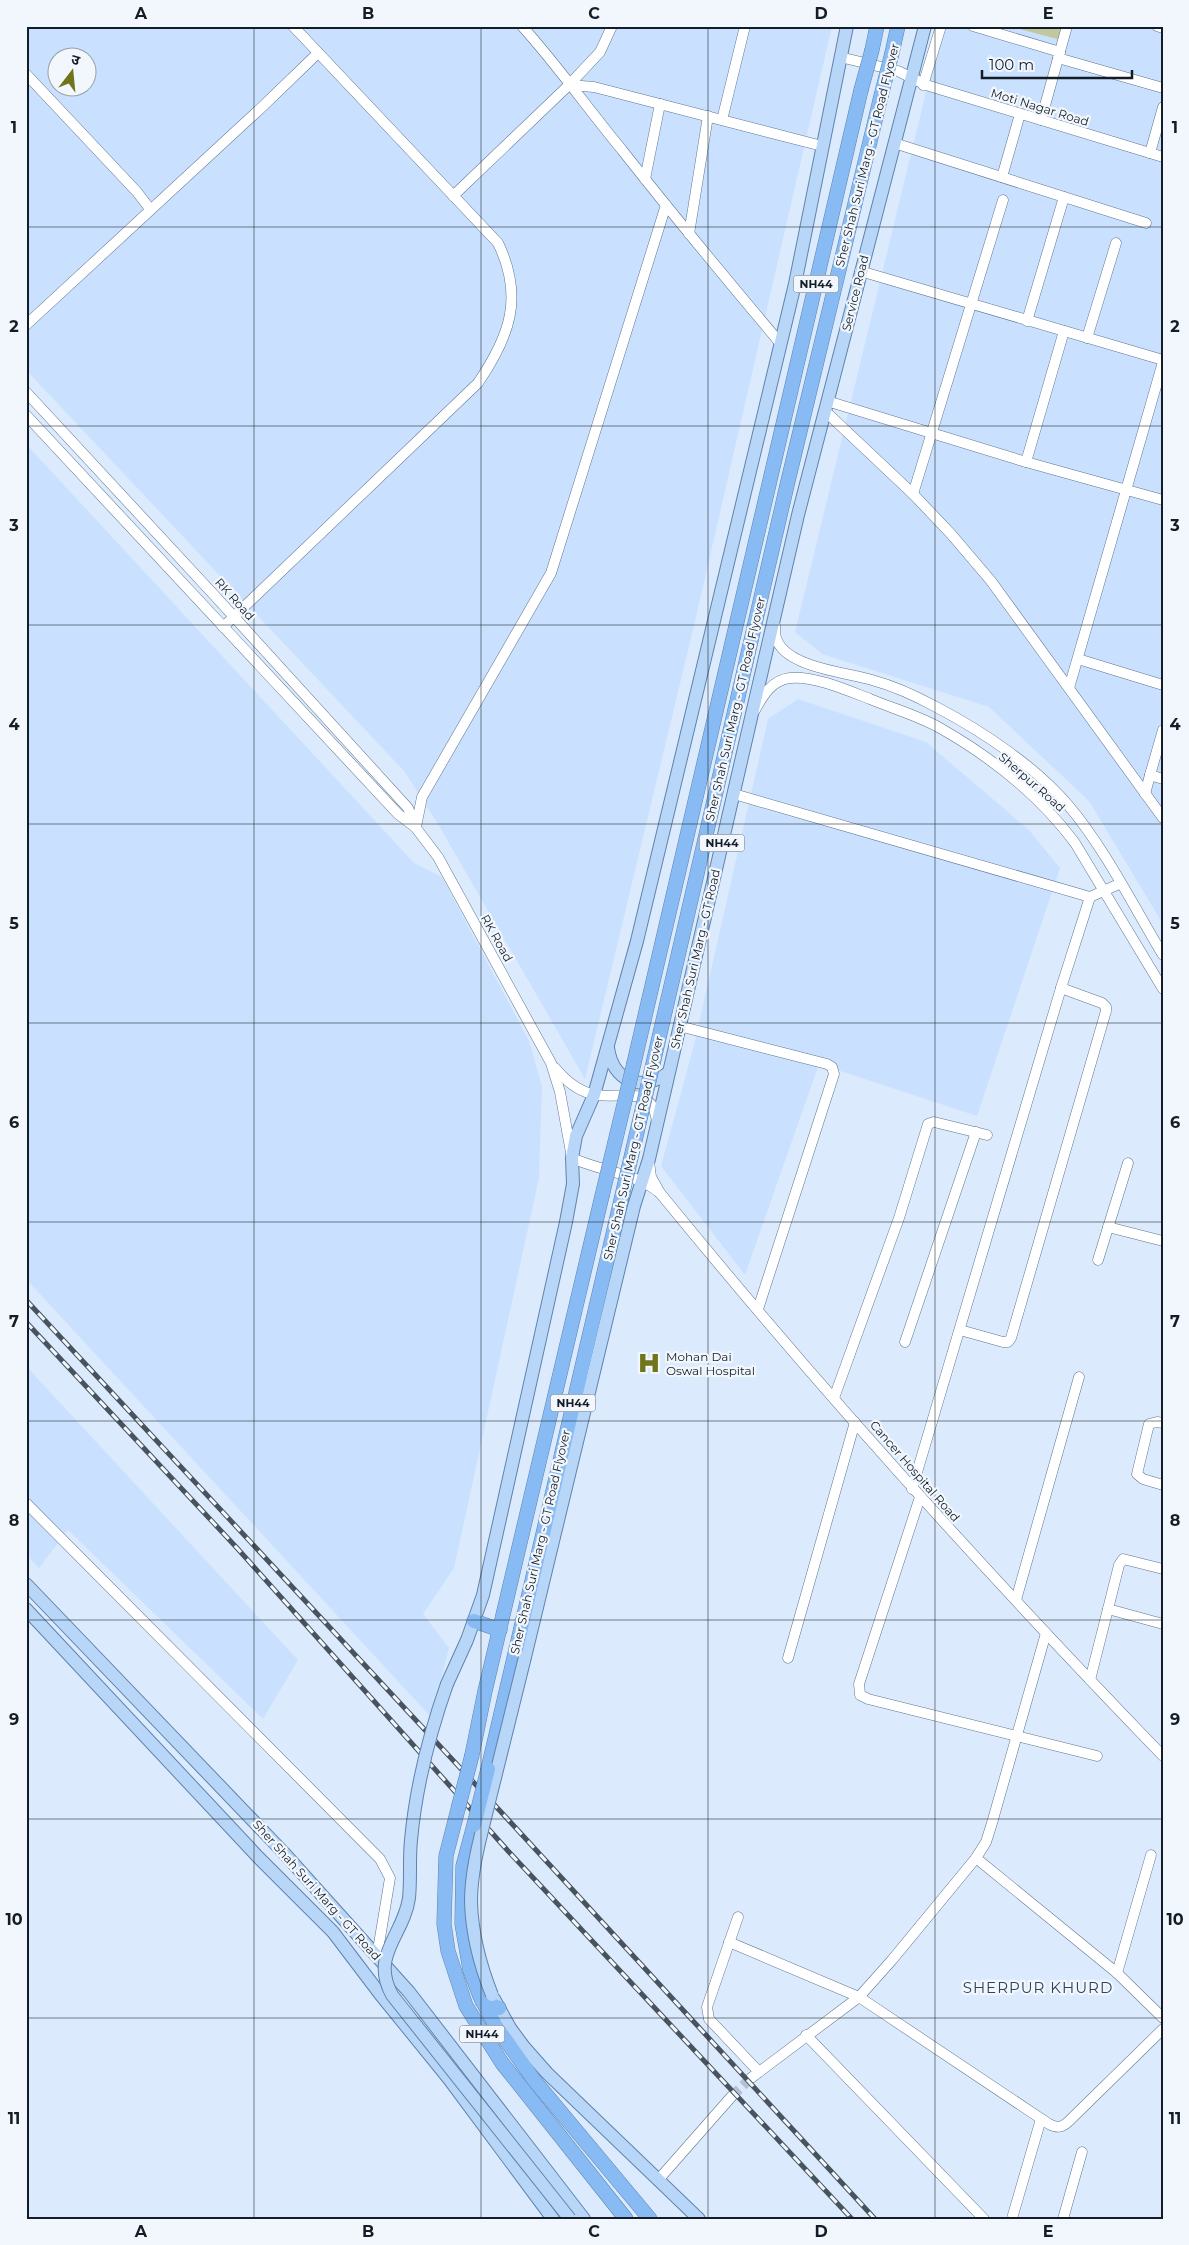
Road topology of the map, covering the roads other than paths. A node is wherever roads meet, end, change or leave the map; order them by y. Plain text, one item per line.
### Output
1 (293, 26) edge
2 (522, 26) edge
3 (612, 26) edge
4 (745, 26) edge
5 (847, 26) edge
6 (877, 26) edge
7 (898, 26) edge
8 (925, 26) edge
9 (941, 26) edge
10 (973, 26) edge
11 (1067, 26) edge
12 (1158, 26) edge
13 (1163, 28) edge
14 (318, 53) junction
15 (1059, 55) junction
16 (840, 57) junction
17 (26, 74) edge
18 (912, 77) junction
19 (923, 84) junction
20 (569, 85) junction
21 (1163, 88) edge
22 (660, 104) junction
23 (1163, 107) edge
24 (1020, 114) junction
25 (708, 116) junction
26 (722, 120) junction
27 (1041, 120) junction
28 (894, 143) junction
29 (822, 146) junction
30 (1150, 153) junction
31 (1163, 157) edge
32 (1002, 177) junction
33 (645, 179) junction
34 (453, 196) junction
35 (1064, 197) junction
36 (1003, 200) dead end
37 (666, 205) junction
38 (150, 209) junction
39 (1146, 223) dead end
40 (689, 234) junction
41 (1116, 242) dead end
42 (860, 271) junction
43 (971, 305) junction
44 (1027, 321) junction
45 (26, 325) edge
46 (1064, 331) junction
47 (1088, 338) junction
48 (781, 344) junction
49 (1163, 361) edge
50 (26, 392) edge
51 (826, 406) junction
52 (26, 415) edge
53 (932, 433) junction
54 (1026, 462) junction
55 (1126, 490) junction
56 (913, 494) junction
57 (1163, 500) edge
58 (788, 560) joint
59 (234, 616) junction
60 (775, 620) junction
61 (223, 627) junction
62 (1078, 659) junction
63 (873, 680) junction
64 (1163, 685) edge
65 (1069, 688) junction
66 (868, 698) junction
67 (754, 713) junction
68 (1163, 730) edge
69 (1150, 775) junction
70 (1163, 779) edge
71 (734, 794) junction
72 (1146, 794) junction
73 (1163, 818) edge
74 (416, 828) junction
75 (1119, 884) junction
76 (1104, 892) junction
77 (1090, 897) junction
78 (1163, 955) edge
79 (1061, 988) junction
80 (1163, 989) edge
81 (679, 1026) junction
82 (608, 1048) junction
83 (551, 1063) junction
84 (668, 1074) junction
85 (594, 1094) junction
86 (657, 1125) junction
87 (572, 1158) junction
88 (649, 1159) junction
89 (1128, 1163) dead end
90 (642, 1182) junction
91 (660, 1193) junction
92 (1108, 1227) junction
93 (1163, 1241) edge
94 (1098, 1260) dead end
95 (758, 1309) junction
96 (960, 1330) junction
97 (905, 1342) dead end
98 (1079, 1377) dead end
99 (834, 1398) junction
100 (855, 1422) junction
101 (1163, 1424) edge
102 (1163, 1485) edge
103 (912, 1489) junction
104 (920, 1497) junction
105 (26, 1503) edge
106 (1163, 1569) edge
107 (26, 1584) edge
108 (1016, 1600) junction
109 (26, 1609) edge
110 (1108, 1609) junction
111 (474, 1621) junction
112 (1163, 1624) edge
113 (527, 1625) junction
114 (500, 1630) junction
115 (1046, 1633) junction
116 (788, 1658) dead end
117 (1090, 1680) junction
118 (1018, 1738) junction
119 (1097, 1756) dead end
120 (1163, 1756) edge
121 (1151, 1855) dead end
122 (976, 1858) junction
123 (738, 1917) dead end
124 (729, 1942) junction
125 (377, 1956) junction
126 (1117, 1973) junction
127 (859, 1997) junction
128 (487, 1998) junction
129 (499, 2008) joint
130 (1163, 2018) edge
131 (1163, 2028) edge
132 (806, 2036) junction
133 (732, 2096) tunnel mouth
134 (1041, 2119) junction
135 (1082, 2152) dead end
136 (659, 2179) junction
137 (1013, 2215) dead end
138 (553, 2219) edge
139 (570, 2219) edge
140 (584, 2219) edge
141 (626, 2219) edge
142 (650, 2219) edge
143 (698, 2219) edge
144 (984, 2219) edge
145 (1063, 2219) edge

1 - 14 street
2 - 20 street
3 - 20 street
4 - 26 street
5 - 16 main road
6 - 114 highway, Sher Shah Suri Marg - GT Road Flyover / NH44, bridge
7 - 113 highway, Sher Shah Suri Marg - GT Road Flyover / NH44, bridge
8 - 18 main road, Service Road
9 - 19 street
10 - 15 street
11 - 15 street
12 - 13 street
14 - 34 street
14 - 38 street
15 - 21 street
15 - 27 street
16 - 18 street, Moti Nagar Road
16 - 29 main road
17 - 38 street
18 - 19 street, Moti Nagar Road
18 - 28 main road, Service Road
19 - 24 street, Moti Nagar Road
20 - 22 street
20 - 33 street
20 - 34 street
22 - 25 street
22 - 33 street
23 - 30 street
24 - 27 street, Moti Nagar Road
24 - 32 street
25 - 26 street
25 - 40 street
26 - 29 street
27 - 30 street, Moti Nagar Road
28 - 32 street
28 - 42 main road, Service Road
29 - 48 main road
30 - 31 street, Moti Nagar Road
32 - 35 street
33 - 37 street
34 - 59 street
35 - 39 street
35 - 44 street
36 - 43 street
37 - 40 street
37 - 74 street
38 - 45 street
40 - 48 street
41 - 47 street
42 - 43 street
42 - 51 main road, Service Road
43 - 44 street
43 - 53 street
44 - 46 street
46 - 47 street
46 - 54 street
47 - 49 street
48 - 82 main road
49 - 55 street
50 - 59 street, RK Road
51 - 53 street
51 - 56 street
51 - 58 main road, Service Road
52 - 61 street, RK Road
53 - 54 street
53 - 56 street
54 - 55 street
55 - 57 street
55 - 62 street
56 - 65 street
58 - 60 main road, Sher Shah Suri Marg - GT Road / NH44
59 - 61 street
59 - 74 street, RK Road
60 - 63 street, Sherpur Road
60 - 67 main road, Sher Shah Suri Marg - GT Road / NH44
61 - 74 street, RK Road
62 - 64 street
62 - 65 street
63 - 66 street
63 - 75 street, Sherpur Road
65 - 72 street
66 - 67 street, Sherpur Road
66 - 76 street, Sherpur Road
67 - 71 main road, Sher Shah Suri Marg - GT Road / NH44
68 - 69 street
69 - 70 street
69 - 72 street
71 - 77 street
71 - 81 main road, Sher Shah Suri Marg - GT Road / NH44
72 - 73 street
74 - 83 street, RK Road
75 - 76 street
75 - 78 street, Sherpur Road
76 - 77 street
76 - 80 street, Sherpur Road
77 - 79 street
79 - 96 street
79 - 96 street
81 - 84 main road, Sher Shah Suri Marg - GT Road / NH44
81 - 95 street
82 - 84 main road
82 - 85 main road
83 - 85 street
83 - 87 street
84 - 86 main road, Sher Shah Suri Marg - GT Road / NH44
85 - 86 street
85 - 87 main road
86 - 88 main road, Sher Shah Suri Marg - GT Road / NH44
87 - 90 street
87 - 111 main road
88 - 90 main road, Sher Shah Suri Marg - GT Road / NH44
88 - 91 street
89 - 92 street
90 - 91 street
90 - 113 main road, Sher Shah Suri Marg - GT Road
91 - 95 street, Cancer Hospital Road
92 - 93 street
92 - 94 street
95 - 99 street, Cancer Hospital Road
96 - 103 street
97 - 99 street
98 - 108 street
99 - 100 street, Cancer Hospital Road
100 - 103 street, Cancer Hospital Road
100 - 116 street
101 - 102 street
103 - 104 street, Cancer Hospital Road
104 - 108 street, Cancer Hospital Road
104 - 118 street
105 - 125 street
106 - 110 street
107 - 125 main road, Sher Shah Suri Marg - GT Road
108 - 115 street, Cancer Hospital Road
109 - 138 main road, Sher Shah Suri Marg - GT Road
110 - 112 street
110 - 117 street
111 - 114 highway
111 - 139 main road, bridge
113 - 128 main road, Sher Shah Suri Marg - GT Road, bridge
113 - 128 highway, Sher Shah Suri Marg - GT Road Flyover / NH44, bridge
114 - 141 highway, Sher Shah Suri Marg - GT Road Flyover / NH44, bridge
115 - 117 street, Cancer Hospital Road
115 - 118 street
117 - 120 street, Cancer Hospital Road
118 - 119 street
118 - 122 street
121 - 126 street
122 - 126 street
122 - 127 street
123 - 124 street
124 - 127 street
124 - 132 street
125 - 140 main road, Sher Shah Suri Marg - GT Road
126 - 130 street
127 - 132 street
127 - 134 street
128 - 129 highway
128 - 142 highway, Sher Shah Suri Marg - GT Road Flyover / NH44
129 - 136 main road
131 - 134 street
132 - 144 street
133 - 136 street
134 - 137 street
135 - 145 street
136 - 143 main road

